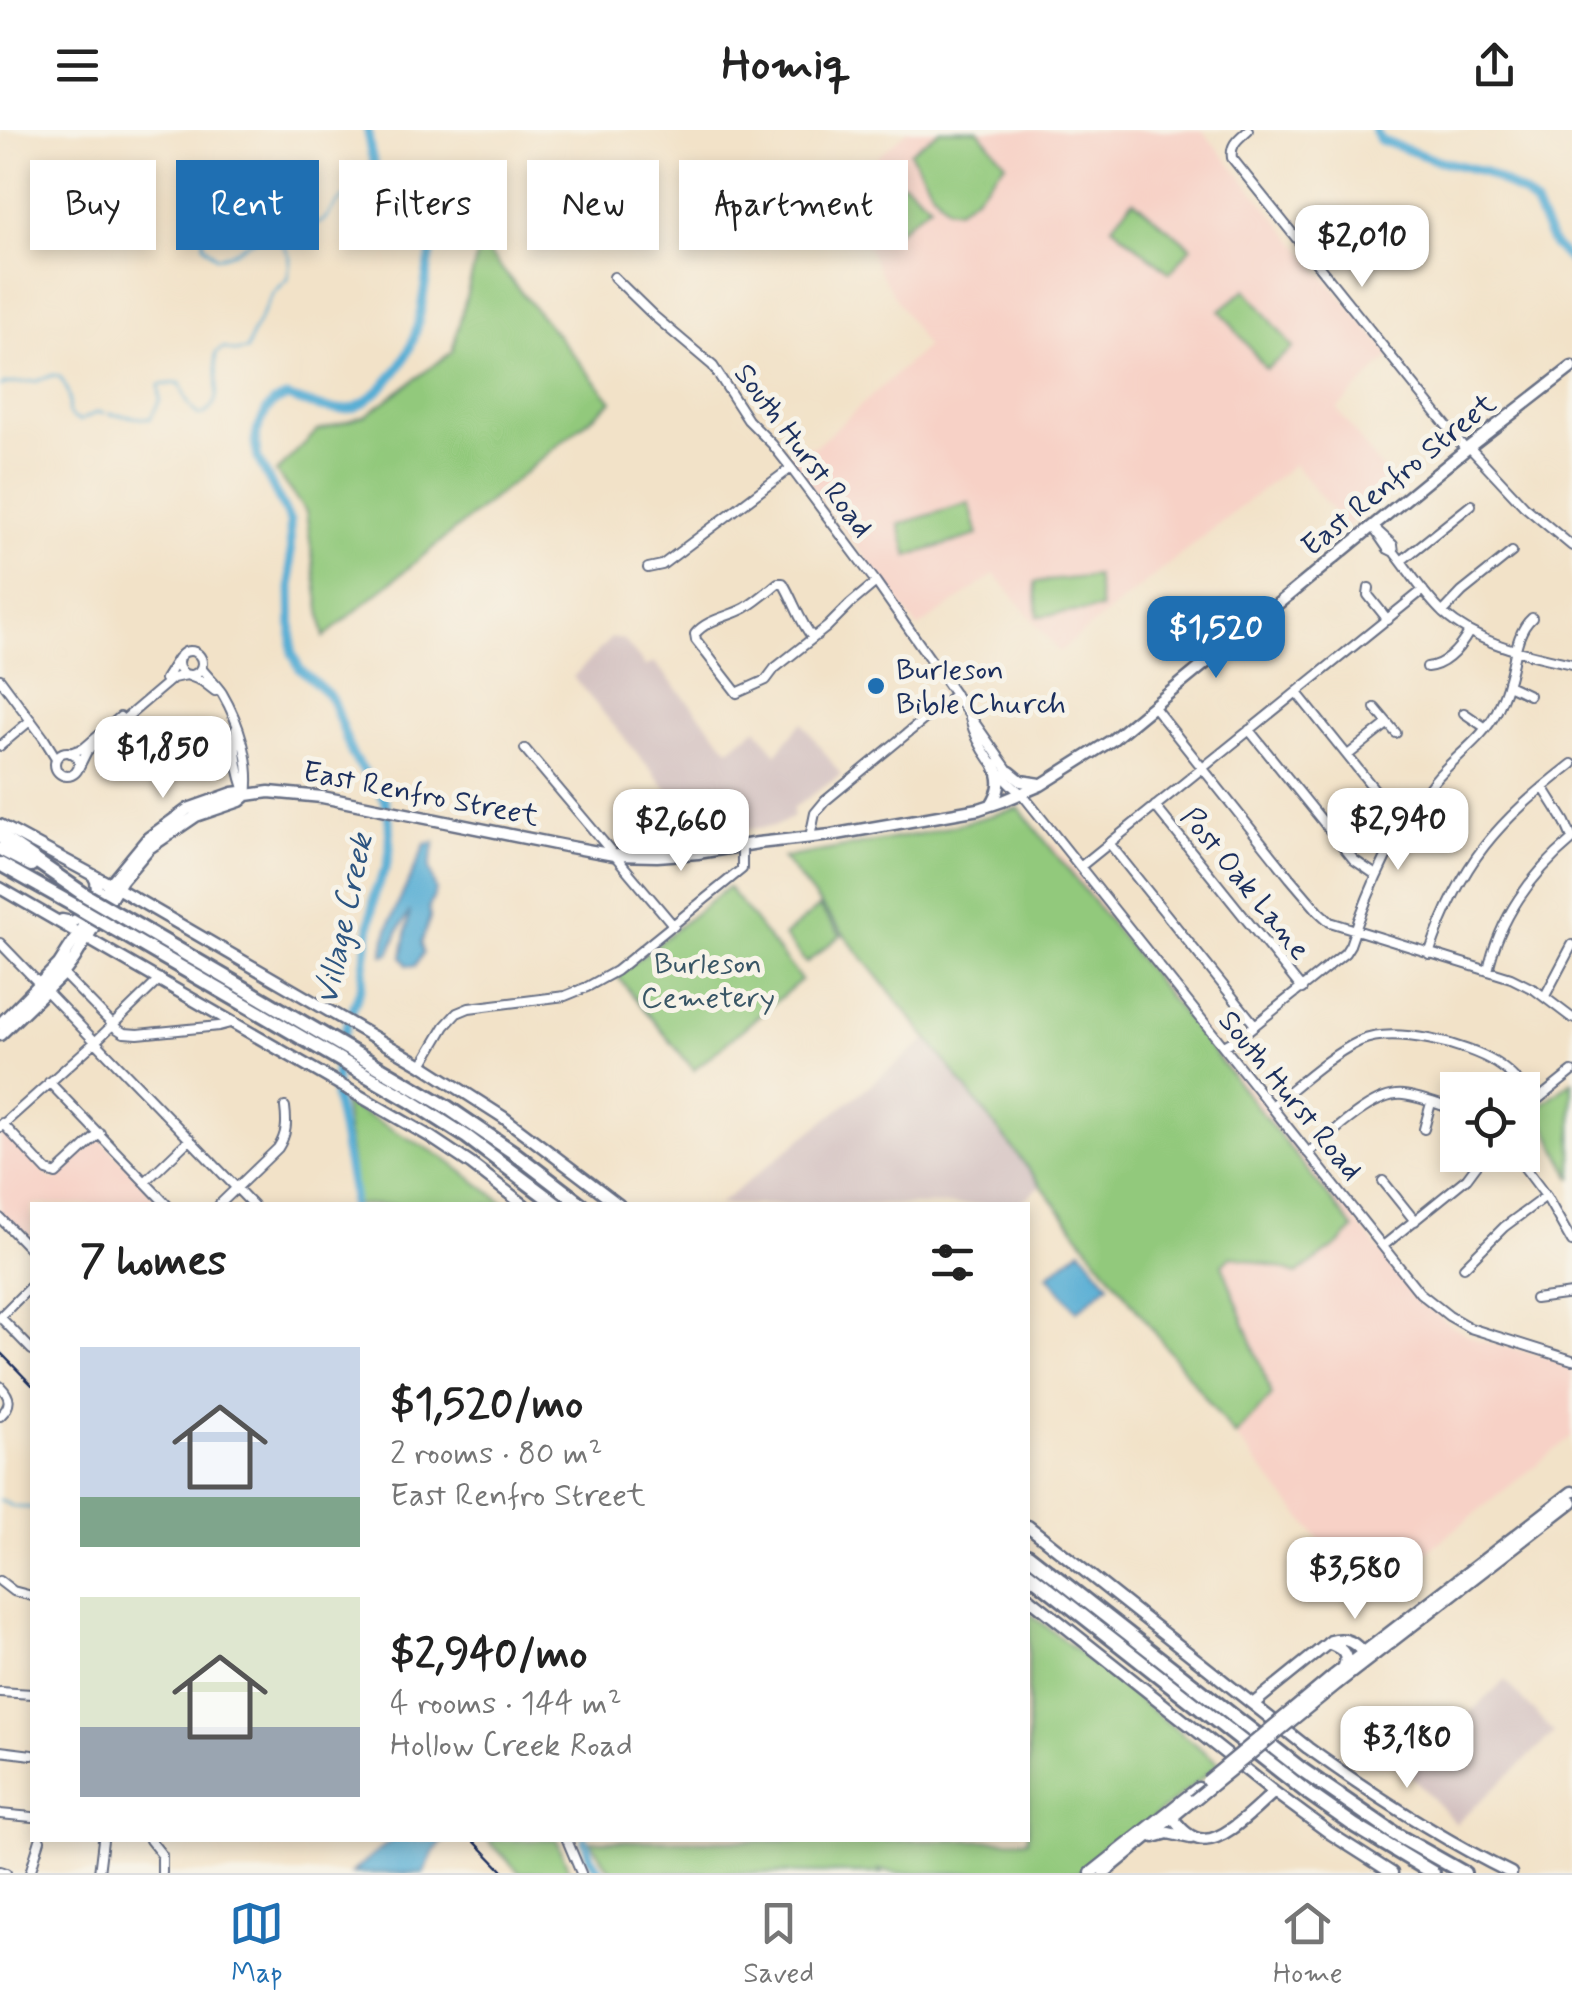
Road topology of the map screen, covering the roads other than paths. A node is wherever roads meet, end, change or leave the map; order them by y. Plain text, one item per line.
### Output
1 (1248, 130) edge
2 (614, 277) dead end
3 (1572, 367) edge
4 (1468, 448) junction
5 (792, 468) junction
6 (1471, 505) dead end
7 (1372, 526) junction
8 (1572, 546) edge
9 (1512, 552) dead end
10 (1401, 561) junction
11 (648, 568) dead end
12 (876, 582) junction
13 (1369, 588) dead end
14 (1423, 590) junction
15 (1443, 612) junction
16 (1532, 618) dead end
17 (1388, 620) junction
18 (1469, 632) junction
19 (813, 638) junction
20 (1516, 652) junction
21 (178, 658) junction
22 (1572, 664) edge
23 (1427, 667) dead end
24 (202, 668) junction
25 (188, 675) junction
26 (0, 679) edge
27 (1508, 685) junction
28 (1298, 692) junction
29 (955, 694) junction
30 (1530, 695) dead end
31 (226, 701) junction
32 (1154, 706) junction
33 (1375, 708) dead end
34 (1464, 714) dead end
35 (970, 718) junction
36 (31, 720) junction
37 (1388, 724) junction
38 (1486, 728) junction
39 (1250, 730) junction
40 (1396, 733) dead end
41 (43, 736) junction
42 (0, 746) edge
43 (525, 748) dead end
44 (69, 752) junction
45 (1348, 755) junction
46 (56, 758) junction
47 (1572, 764) edge
48 (995, 765) junction
49 (1202, 768) junction
50 (78, 770) junction
51 (1010, 772) junction
52 (1040, 784) junction
53 (1543, 787) junction
54 (1022, 794) junction
55 (247, 795) junction
56 (991, 805) junction
57 (1155, 806) junction
58 (175, 818) junction
59 (1407, 819) junction
60 (0, 825) edge
61 (0, 836) edge
62 (810, 837) junction
63 (1572, 839) edge
64 (1109, 843) junction
65 (742, 846) junction
66 (148, 848) junction
67 (0, 849) edge
68 (614, 855) junction
69 (0, 864) edge
70 (1080, 867) junction
71 (92, 875) junction
72 (1376, 875) junction
73 (114, 886) junction
74 (0, 888) edge
75 (81, 901) junction
76 (56, 920) junction
77 (117, 922) junction
78 (674, 926) junction
79 (1355, 931) junction
80 (84, 936) junction
81 (0, 944) edge
82 (1571, 950) edge
83 (1430, 954) junction
84 (1488, 971) junction
85 (62, 974) junction
86 (160, 979) junction
87 (42, 988) junction
88 (1302, 989) junction
89 (1545, 996) junction
90 (1572, 1018) edge
91 (234, 1022) junction
92 (113, 1024) junction
93 (1255, 1025) junction
94 (1, 1030) edge
95 (95, 1042) junction
96 (1224, 1046) junction
97 (422, 1065) junction
98 (1508, 1072) edge
99 (1572, 1072) edge
100 (49, 1082) junction
101 (1540, 1098) edge
102 (1431, 1103) junction
103 (1271, 1106) junction
104 (1440, 1106) edge
105 (285, 1107) dead end
106 (1, 1124) edge
107 (1424, 1128) dead end
108 (100, 1133) junction
109 (190, 1139) junction
110 (1308, 1153) junction
111 (1471, 1172) edge
112 (1527, 1172) edge
113 (1383, 1181) dead end
114 (144, 1182) junction
115 (237, 1188) junction
116 (1546, 1196) junction
117 (164, 1202) edge
118 (222, 1202) edge
119 (250, 1202) edge
120 (520, 1202) edge
121 (553, 1202) edge
122 (579, 1202) edge
123 (615, 1202) edge
124 (1, 1220) edge
125 (1414, 1221) junction
126 (1572, 1242) edge
127 (1383, 1246) junction
128 (30, 1249) edge
129 (1464, 1267) dead end
130 (30, 1287) edge
131 (1572, 1294) edge
132 (1535, 1299) dead end
133 (0, 1317) edge
134 (30, 1348) edge
135 (1572, 1360) edge
136 (0, 1386) edge
137 (0, 1416) edge
138 (1572, 1492) edge
139 (1572, 1502) edge
140 (1030, 1528) edge
141 (1030, 1557) edge
142 (1030, 1575) edge
143 (0, 1581) edge
144 (30, 1596) edge
145 (1030, 1598) edge
146 (1409, 1619) junction
147 (1352, 1642) junction
148 (1329, 1643) junction
149 (1364, 1658) junction
150 (1344, 1668) junction
151 (1336, 1680) junction
152 (0, 1692) edge
153 (30, 1694) edge
154 (1253, 1704) junction
155 (0, 1751) edge
156 (30, 1755) edge
157 (1274, 1792) junction
158 (1192, 1797) junction
159 (0, 1814) edge
160 (1170, 1814) junction
161 (30, 1817) edge
162 (1205, 1839) junction
163 (39, 1842) edge
164 (103, 1842) edge
165 (152, 1842) edge
166 (567, 1842) edge
167 (1136, 1848) junction
168 (30, 1873) edge
169 (98, 1873) edge
170 (162, 1873) edge
171 (580, 1873) edge
172 (1091, 1873) edge
173 (1104, 1873) edge
174 (1392, 1873) edge
175 (1433, 1873) edge
176 (1464, 1873) edge
177 (1511, 1873) edge

1 - 4 street
2 - 5 street, South Hurst Road
3 - 4 main road, East Renfro Street
4 - 7 main road, East Renfro Street
4 - 8 street
5 - 11 street
5 - 12 street, South Hurst Road
6 - 10 street
7 - 10 street
7 - 32 main road, East Renfro Street
9 - 15 street
10 - 14 street
12 - 19 street
12 - 29 street, South Hurst Road
13 - 17 street
14 - 15 street
14 - 17 street
15 - 18 street
16 - 20 street
17 - 28 street
18 - 20 street
18 - 23 street
19 - 19 street
20 - 22 street
20 - 27 street
21 - 24 street
21 - 25 street
21 - 44 street
24 - 25 street
24 - 31 street
25 - 31 street
25 - 50 street
26 - 36 street
27 - 30 street
27 - 38 street
28 - 39 street
28 - 45 street
29 - 35 street, South Hurst Road
29 - 62 street
31 - 55 street
32 - 49 street
32 - 52 main road, East Renfro Street
33 - 37 street
34 - 38 street
35 - 48 street, South Hurst Road
35 - 51 street, South Hurst Road
36 - 41 street
36 - 42 street
37 - 40 street
37 - 45 street
38 - 59 street
39 - 49 street
39 - 72 street
41 - 44 street
41 - 46 street
43 - 68 street
44 - 46 street
44 - 50 street
45 - 59 street
46 - 50 street
47 - 53 street
48 - 54 street, South Hurst Road
48 - 56 main road
49 - 57 street
49 - 79 street
51 - 52 main road
51 - 54 street, South Hurst Road
52 - 54 main road, East Renfro Street
53 - 63 street
53 - 83 street
54 - 56 main road, East Renfro Street
54 - 70 street, South Hurst Road
55 - 58 main road, East Renfro Street
55 - 66 main road, East Renfro Street
55 - 68 main road, East Renfro Street
56 - 62 main road, East Renfro Street
57 - 64 street
57 - 88 street, Post Oak Lane
58 - 66 main road
58 - 73 main road, East Renfro Street
59 - 72 street
60 - 71 main road
61 - 75 highway
62 - 65 main road, East Renfro Street
63 - 84 street
64 - 70 street
64 - 93 street
65 - 68 main road, East Renfro Street
65 - 78 street
66 - 73 main road, East Renfro Street
67 - 75 highway
68 - 78 street
69 - 75 highway
70 - 96 street, South Hurst Road
71 - 73 main road
71 - 76 main road
72 - 79 street
73 - 80 main road
73 - 97 main road
74 - 76 main road
75 - 77 highway, bridge
76 - 80 main road
77 - 121 highway
77 - 122 highway
78 - 97 street
79 - 83 street
79 - 88 street
80 - 85 main road
80 - 86 main road
80 - 87 main road
81 - 87 street
82 - 89 street
83 - 84 street
84 - 89 street
85 - 87 main road
85 - 92 street
86 - 91 main road
86 - 92 street
87 - 94 main road
87 - 95 street
88 - 93 street
89 - 90 street
91 - 92 street
91 - 120 main road
92 - 95 street
93 - 96 street
95 - 100 street
95 - 109 street
96 - 103 street, South Hurst Road
97 - 123 main road
98 - 103 street
99 - 101 street
100 - 106 street
100 - 108 street
102 - 104 street
102 - 107 street
102 - 110 street
103 - 110 street, South Hurst Road
105 - 115 street
106 - 108 street
108 - 114 street
109 - 114 street
109 - 115 street
110 - 127 street, South Hurst Road
111 - 125 street
112 - 116 street
113 - 125 street
114 - 117 street
115 - 118 street
115 - 119 street
116 - 126 street
116 - 129 street
124 - 128 street
125 - 127 street
127 - 135 street, South Hurst Road
130 - 133 street
131 - 132 street
133 - 134 street
136 - 137 street
138 - 146 main road
139 - 149 main road
140 - 154 main road
141 - 176 highway
142 - 175 highway
143 - 144 street
145 - 157 main road
146 - 147 main road
146 - 149 main road
147 - 148 main road
147 - 149 main road
148 - 149 main road
148 - 150 main road
148 - 154 main road
149 - 150 main road
149 - 151 main road
150 - 151 main road
151 - 158 main road, bridge
152 - 153 street
154 - 177 main road
155 - 156 street
157 - 162 main road
157 - 174 main road
158 - 160 main road
158 - 162 main road
159 - 161 street
160 - 162 main road
160 - 167 main road
160 - 172 main road
162 - 167 main road
163 - 168 street
164 - 169 street
165 - 170 street
166 - 171 street
167 - 173 main road

